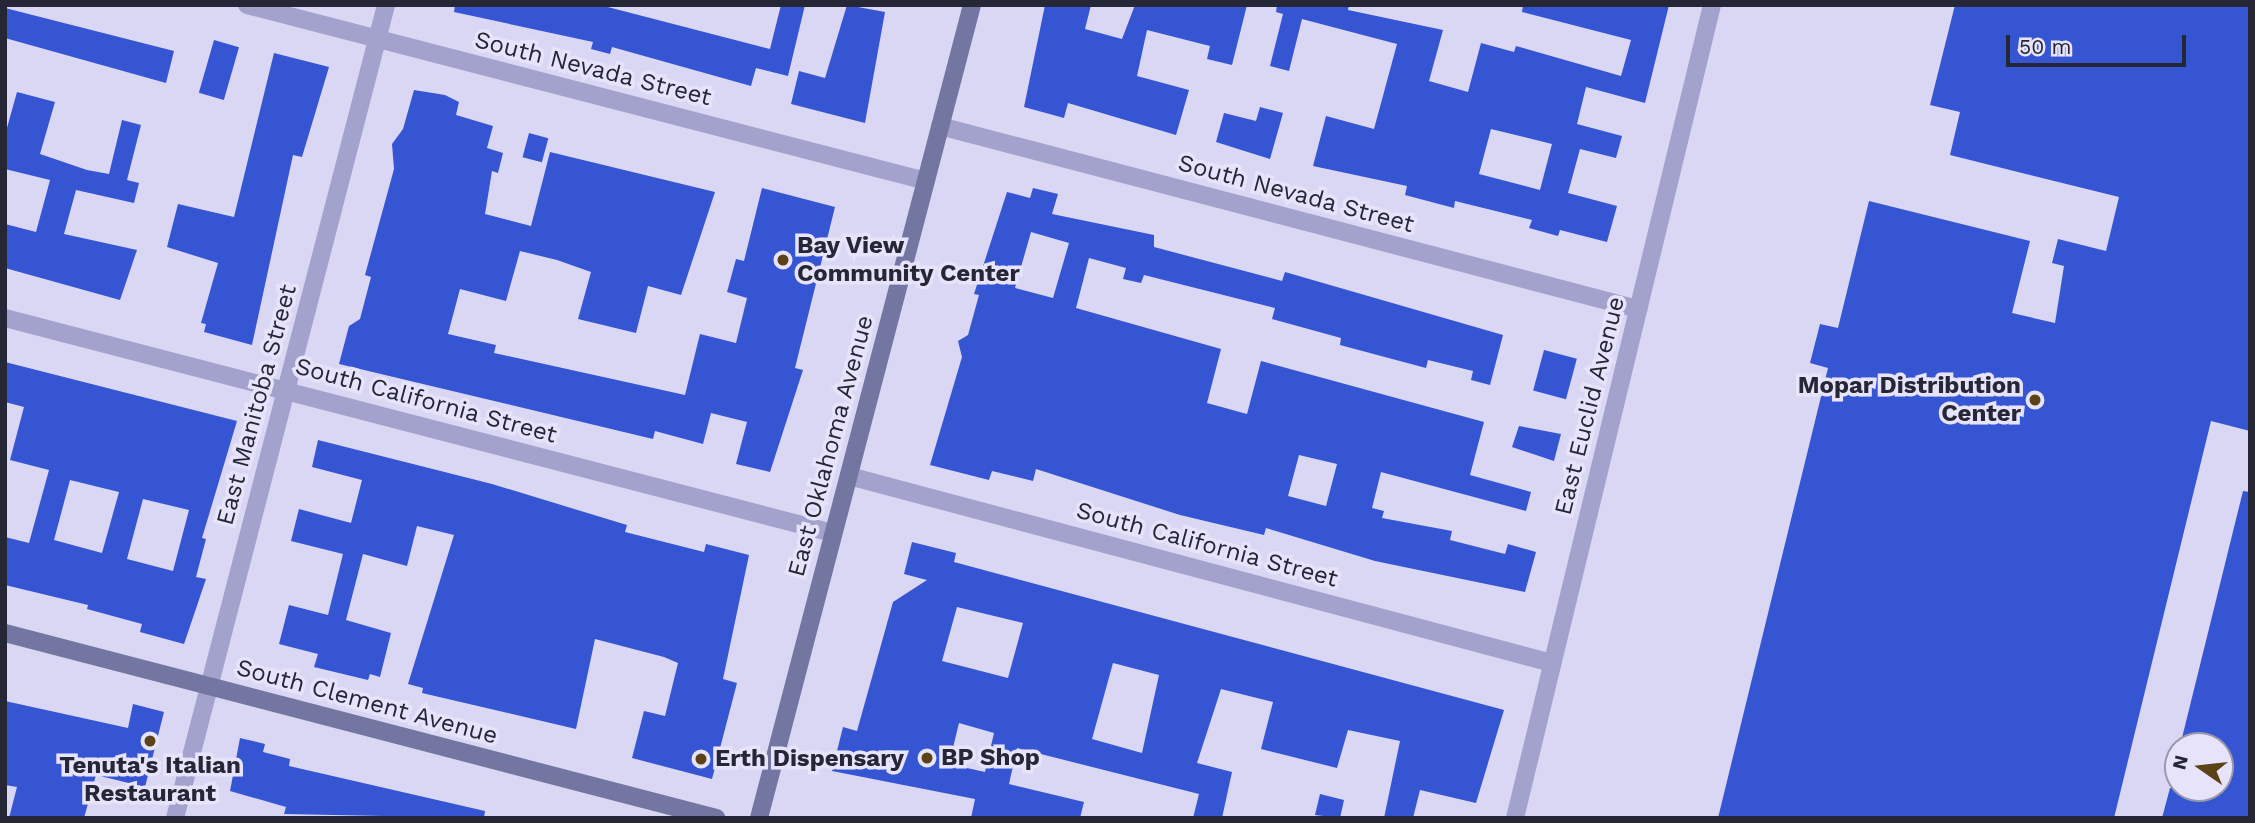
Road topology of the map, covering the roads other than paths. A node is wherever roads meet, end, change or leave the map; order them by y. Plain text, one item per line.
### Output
1 (247, 5) edge
2 (386, 5) edge
3 (972, 5) edge
4 (1712, 5) edge
5 (378, 39) junction
6 (940, 126) junction
7 (926, 181) junction
8 (1638, 309) junction
9 (5, 318) edge
10 (286, 390) junction
11 (849, 476) junction
12 (834, 533) junction
13 (5, 633) edge
14 (1552, 663) junction
15 (209, 686) junction
16 (175, 818) edge
17 (716, 818) edge
18 (759, 818) edge
19 (1515, 818) edge

1 - 5 street, South Nevada Street
2 - 5 street, East Manitoba Street
3 - 6 main road, East Oklahoma Avenue
4 - 8 street, East Euclid Avenue
5 - 7 street, South Nevada Street
5 - 10 street, East Manitoba Street
6 - 7 main road, East Oklahoma Avenue
6 - 8 street, South Nevada Street
7 - 11 main road, East Oklahoma Avenue
8 - 14 street, East Euclid Avenue
9 - 10 street, South California Street
10 - 12 street, South California Street
10 - 15 street, East Manitoba Street
11 - 12 main road, East Oklahoma Avenue
11 - 14 street, South California Street
12 - 18 main road, East Oklahoma Avenue
13 - 15 main road, South Clement Avenue
14 - 19 street, East Euclid Avenue
15 - 16 street, East Manitoba Street
15 - 17 main road, South Clement Avenue

